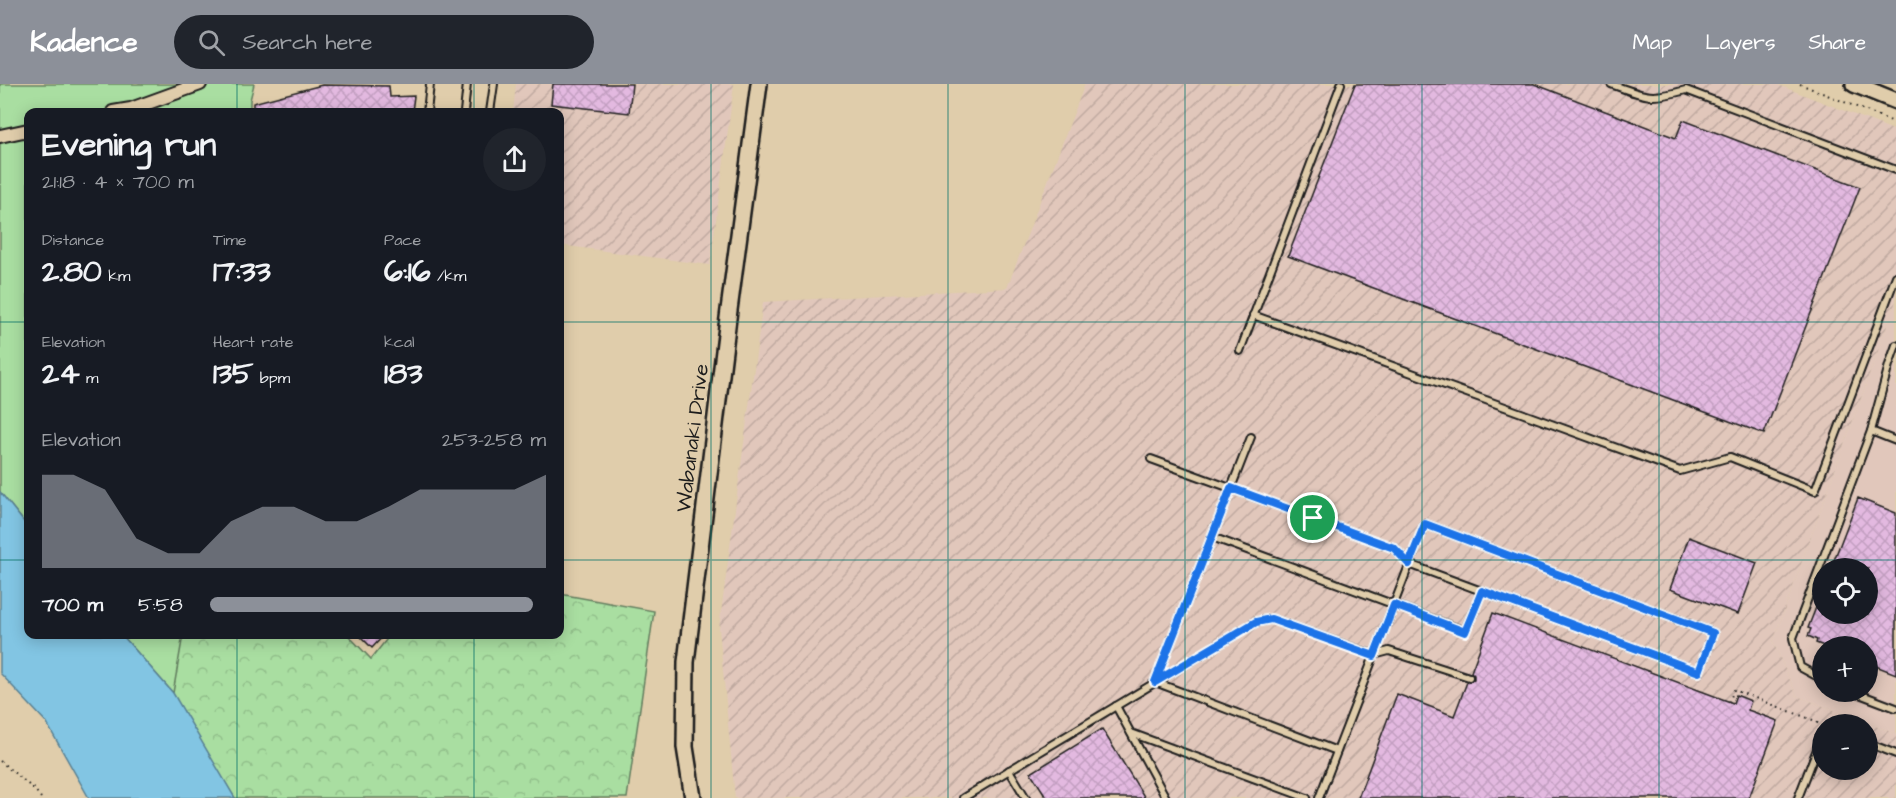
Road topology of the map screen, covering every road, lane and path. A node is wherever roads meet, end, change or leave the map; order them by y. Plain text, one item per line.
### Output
1 (200, 84) edge
2 (430, 84) edge
3 (467, 84) edge
4 (494, 84) edge
5 (759, 84) edge
6 (1341, 84) edge
7 (1611, 84) edge
8 (1800, 84) edge
9 (1854, 84) edge
10 (1687, 87) edge
11 (1895, 99) edge
12 (134, 108) edge
13 (427, 108) edge
14 (464, 108) edge
15 (491, 108) edge
16 (1896, 123) edge
17 (24, 131) edge
18 (0, 136) edge
19 (1896, 170) edge
20 (1896, 276) edge
21 (1253, 315) junction
22 (1896, 345) edge
23 (1240, 351) dead end
24 (1871, 431) junction
25 (1251, 437) dead end
26 (1896, 441) edge
27 (1152, 459) dead end
28 (1231, 488) junction
29 (1212, 537) junction
30 (1409, 564) junction
31 (1482, 591) junction
32 (1394, 605) junction
33 (1374, 656) junction
34 (1812, 675) edge
35 (1469, 677) dead end
36 (1155, 682) junction
37 (1731, 701) dead end
38 (1878, 701) edge
39 (1116, 706) junction
40 (1896, 708) edge
41 (1812, 720) edge
42 (1131, 733) junction
43 (1878, 747) edge
44 (1337, 751) junction
45 (1896, 754) edge
46 (0, 761) edge
47 (1812, 762) edge
48 (1009, 770) junction
49 (41, 798) edge
50 (693, 798) edge
51 (963, 798) edge
52 (1026, 798) edge
53 (1166, 798) edge
54 (1307, 798) edge
55 (1319, 798) edge
56 (1798, 798) edge

1 - 12 street
2 - 13 lane
3 - 14 lane
4 - 15 lane
5 - 50 street, Wabanaki Drive
6 - 21 lane
7 - 10 lane
8 - 16 path
9 - 11 street
10 - 19 lane
17 - 18 street
20 - 21 lane
21 - 23 lane
22 - 24 lane
24 - 26 lane
24 - 34 lane
25 - 28 lane
27 - 28 lane
28 - 29 lane
28 - 30 lane
29 - 32 lane
29 - 36 lane
30 - 31 lane
30 - 31 lane
30 - 32 lane
31 - 32 lane
32 - 33 lane
33 - 35 lane
33 - 36 lane
33 - 44 lane
36 - 39 lane
36 - 44 lane
37 - 41 path
38 - 40 lane
39 - 42 lane
39 - 48 lane
42 - 53 lane
42 - 54 lane
43 - 45 lane
44 - 55 lane
46 - 49 path
47 - 56 lane
48 - 51 lane
48 - 52 lane

